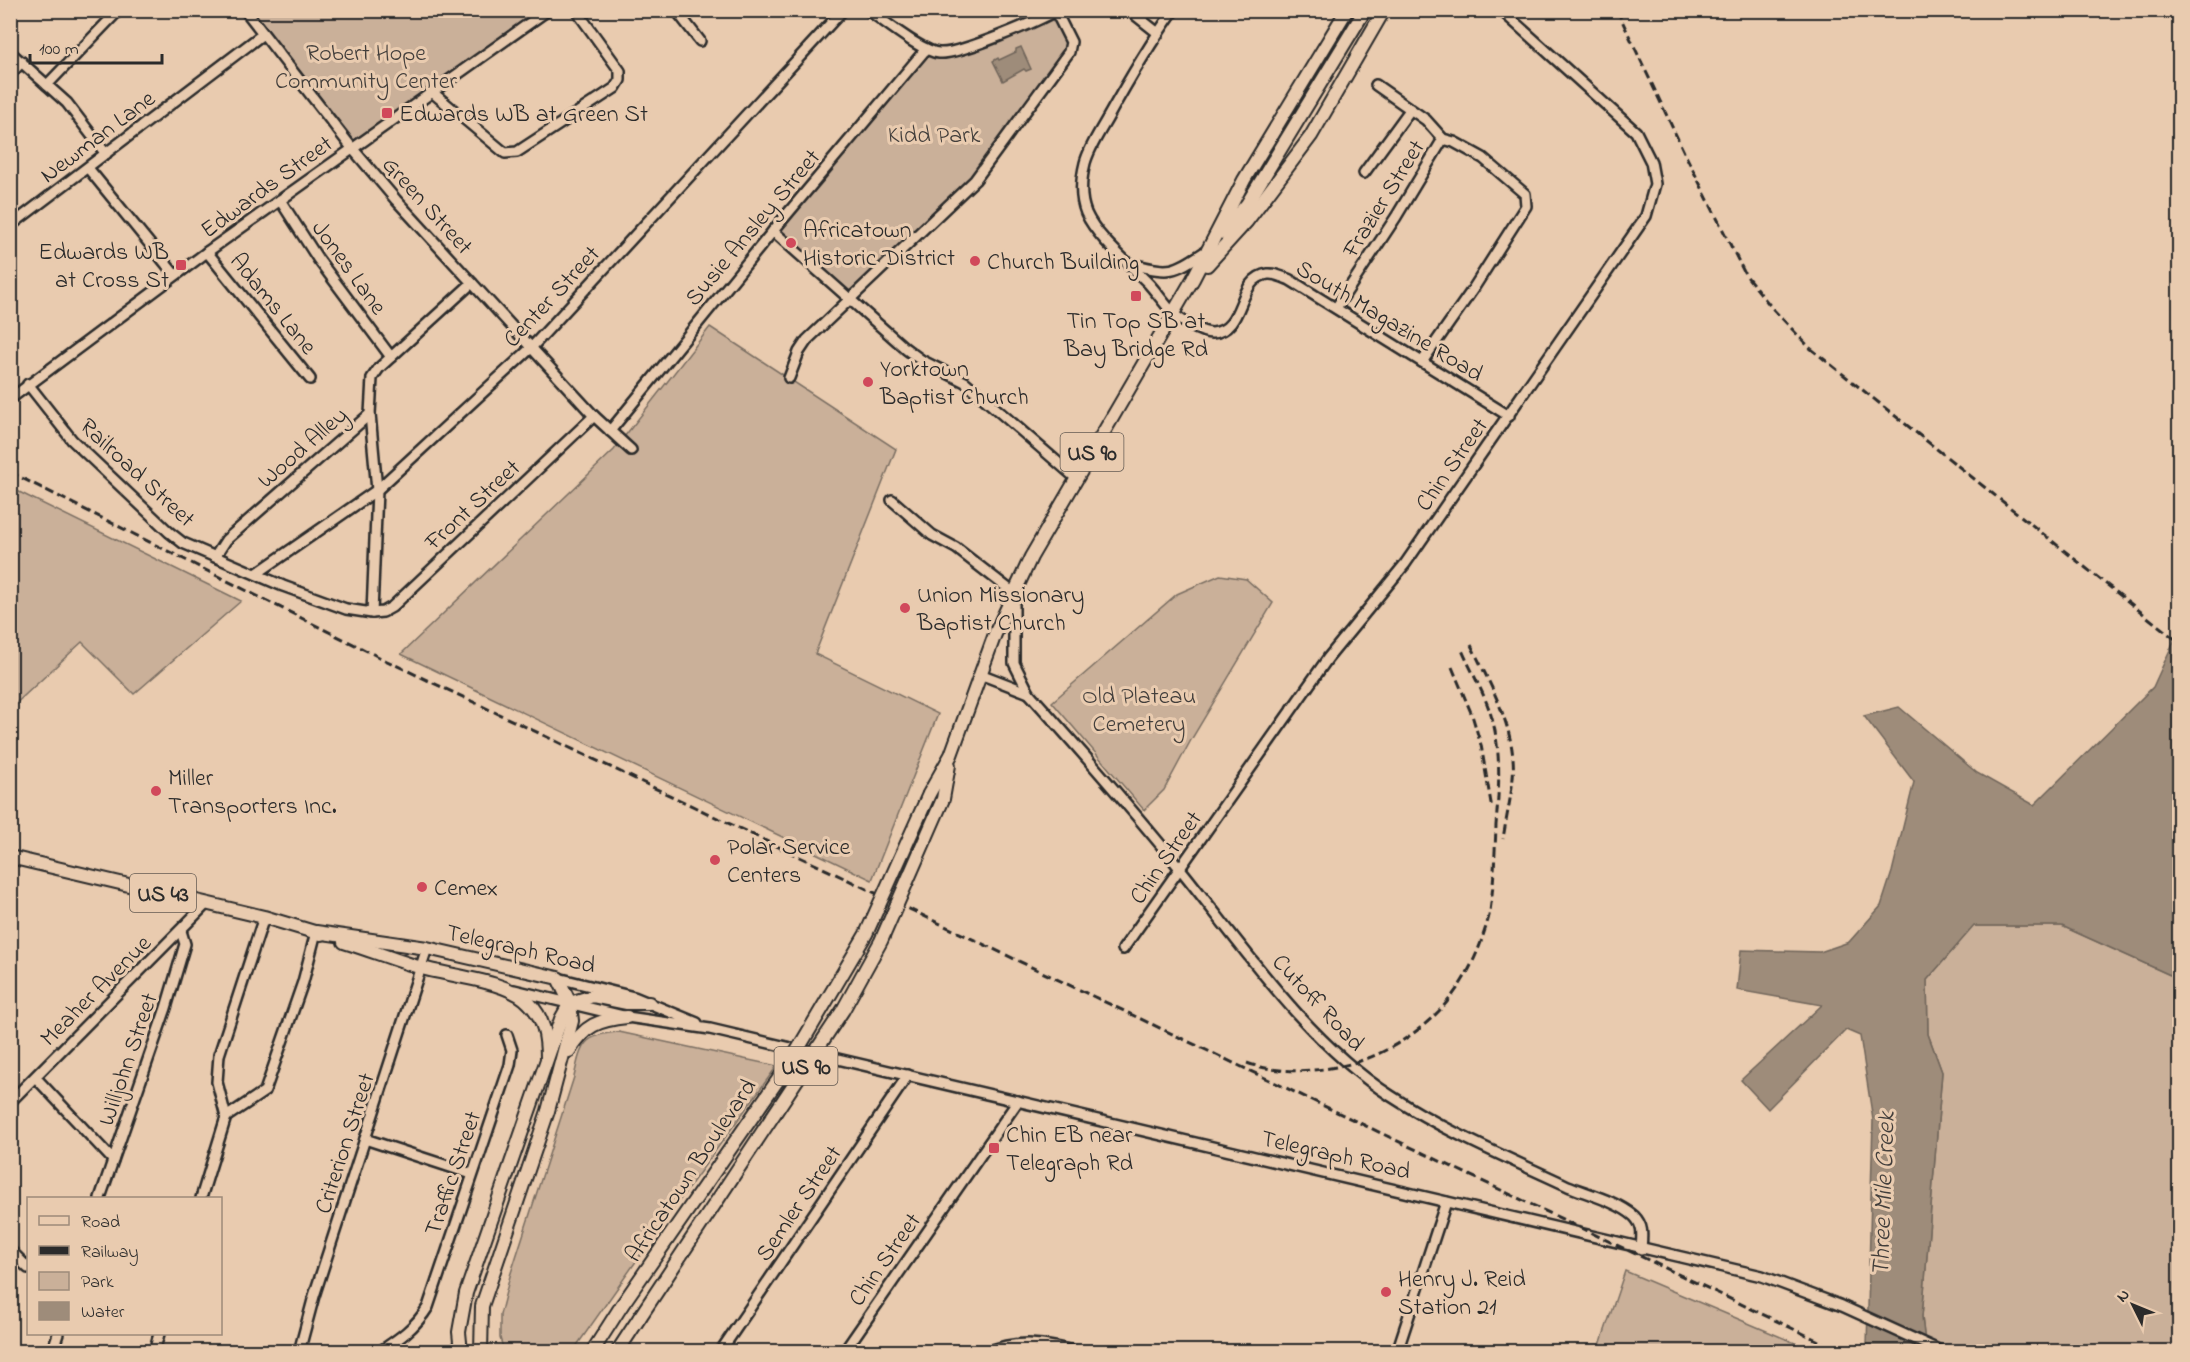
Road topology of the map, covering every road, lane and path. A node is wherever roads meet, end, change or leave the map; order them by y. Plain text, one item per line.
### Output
1 (119, 10) edge
2 (245, 10) edge
3 (548, 10) edge
4 (576, 10) edge
5 (676, 10) edge
6 (843, 10) edge
7 (868, 10) edge
8 (1129, 10) edge
9 (1174, 10) edge
10 (1347, 10) edge
11 (1384, 10) edge
12 (1501, 10) edge
13 (1057, 11) edge
14 (1364, 13) edge
15 (1158, 33) junction
16 (263, 34) junction
17 (700, 40) dead end
18 (926, 49) junction
19 (10, 52) edge
20 (22, 62) junction
21 (10, 74) edge
22 (47, 85) junction
23 (1376, 85) dead end
24 (432, 92) junction
25 (1410, 110) junction
26 (1443, 139) junction
27 (352, 148) junction
28 (106, 154) junction
29 (88, 168) junction
30 (1364, 173) dead end
31 (280, 200) junction
32 (10, 226) edge
33 (773, 231) junction
34 (1211, 248) junction
35 (207, 252) junction
36 (1131, 264) junction
37 (176, 275) junction
38 (1194, 279) junction
39 (472, 283) junction
40 (850, 297) junction
41 (1336, 308) junction
42 (1173, 314) junction
43 (531, 348) junction
44 (392, 357) junction
45 (1422, 362) junction
46 (789, 378) dead end
47 (310, 379) dead end
48 (28, 384) junction
49 (10, 399) edge
50 (370, 414) junction
51 (594, 416) junction
52 (1509, 416) junction
53 (610, 431) junction
54 (631, 450) dead end
55 (1077, 479) junction
56 (376, 490) junction
57 (892, 500) dead end
58 (215, 557) junction
59 (256, 574) junction
60 (1014, 592) junction
61 (372, 613) junction
62 (980, 674) junction
63 (1029, 693) junction
64 (951, 755) junction
65 (10, 857) edge
66 (1180, 869) junction
67 (207, 903) junction
68 (264, 916) junction
69 (181, 931) junction
70 (315, 932) junction
71 (427, 948) junction
72 (1123, 949) dead end
73 (422, 968) junction
74 (558, 978) junction
75 (513, 990) junction
76 (570, 1003) junction
77 (649, 1003) junction
78 (627, 1017) junction
79 (710, 1029) junction
80 (507, 1035) dead end
81 (547, 1058) junction
82 (562, 1062) junction
83 (908, 1075) junction
84 (36, 1078) junction
85 (12, 1099) edge
86 (1018, 1101) junction
87 (226, 1117) junction
88 (365, 1139) junction
89 (113, 1160) junction
90 (472, 1174) junction
91 (100, 1197) edge
92 (201, 1197) edge
93 (1446, 1202) junction
94 (1641, 1249) junction
95 (10, 1250) edge
96 (27, 1267) edge
97 (57, 1335) edge
98 (159, 1335) edge
99 (481, 1345) edge
100 (988, 1351) edge
101 (52, 1352) edge
102 (154, 1352) edge
103 (298, 1352) edge
104 (379, 1352) edge
105 (461, 1352) edge
106 (488, 1352) edge
107 (592, 1352) edge
108 (618, 1352) edge
109 (720, 1352) edge
110 (844, 1352) edge
111 (1077, 1352) edge
112 (1397, 1352) edge
113 (1942, 1352) edge

1 - 22 street
2 - 16 street, Green Street
3 - 24 street, Edwards Street
4 - 24 street
5 - 17 street
6 - 43 street, Center Street
7 - 18 street
8 - 15 street
9 - 15 street
10 - 34 main road, Africatown Boulevard / US 90
11 - 38 main road
12 - 52 street, Chin Street
13 - 18 street
13 - 40 street
14 - 34 main road, Africatown Boulevard / US 90
15 - 36 street
16 - 27 street, Green Street
16 - 28 street, Newman Lane
18 - 33 street, Susie Ansley Street
19 - 20 street
20 - 21 street
20 - 22 street
22 - 28 street
23 - 25 street
24 - 27 street, Edwards Street
25 - 26 street
25 - 30 street
26 - 41 street, Frazier Street
26 - 45 street
27 - 31 street, Edwards Street
27 - 39 street, Green Street
28 - 29 street, Newman Lane
29 - 32 street, Newman Lane
29 - 37 street
31 - 35 street, Edwards Street
31 - 44 street, Jones Lane
33 - 40 street
33 - 53 street, Susie Ansley Street
34 - 36 street
34 - 38 main road, Africatown Boulevard / US 90
35 - 37 street, Edwards Street
35 - 47 street, Adams Lane
36 - 42 street
37 - 48 street, Edwards Street
38 - 42 main road, Africatown Boulevard / US 90
39 - 43 street, Green Street
39 - 44 street, Wood Alley
40 - 46 street
40 - 55 street
41 - 42 street, South Magazine Road
41 - 45 street, South Magazine Road
42 - 55 main road, Africatown Boulevard / US 90
43 - 51 street, Green Street
43 - 56 street, Center Street
44 - 50 street, Wood Alley
45 - 52 street, South Magazine Road
48 - 49 street, Edwards Street
48 - 58 street, Railroad Street
50 - 56 street
50 - 58 street, Wood Alley
51 - 53 street, Green Street
51 - 61 street, Front Street
52 - 66 street, Chin Street
53 - 54 street
55 - 60 main road, Africatown Boulevard / US 90
56 - 59 street, Center Street
56 - 61 street
57 - 60 street
58 - 59 street, Railroad Street
59 - 61 street, Railroad Street
60 - 62 main road, Africatown Boulevard / US 90
60 - 63 street, Cutoff Road
62 - 63 street, Cutoff Road
62 - 64 main road, Africatown Boulevard / US 90
63 - 66 street, Cutoff Road
64 - 107 main road, Africatown Boulevard / US 90, bridge
64 - 108 main road, Africatown Boulevard / US 90, bridge
65 - 67 main road, Telegraph Road / US 43
66 - 72 street, Chin Street
66 - 94 street, Cutoff Road
67 - 68 main road, Telegraph Road / US 43
67 - 69 street, Meaher Avenue
68 - 70 main road, Telegraph Road / US 43
68 - 87 street
69 - 84 street, Meaher Avenue
69 - 89 street, Willjohn Street
70 - 71 main road, Telegraph Road / US 43
70 - 73 main road, Telegraph Road / US 43
70 - 87 street
71 - 73 street, Criterion Street
71 - 74 main road, Telegraph Road / US 43
73 - 75 main road, Telegraph Road / US 43
73 - 88 street, Criterion Street
74 - 76 main road
74 - 77 street, Telegraph Road
75 - 76 street, Telegraph Road
75 - 81 main road
76 - 77 main road
76 - 78 street, Telegraph Road
76 - 81 main road
76 - 82 main road
77 - 79 street, Telegraph Road
78 - 79 street, Telegraph Road
78 - 82 main road
79 - 83 street, Telegraph Road
80 - 90 street, Traffic Street
81 - 105 main road
82 - 99 main road
83 - 86 street, Telegraph Road
83 - 109 street, Semler Street
84 - 85 street, Meaher Avenue
84 - 89 street
86 - 93 street, Telegraph Road
86 - 110 street, Chin Street
87 - 92 street
88 - 90 street
88 - 103 street, Criterion Street
89 - 91 street, Willjohn Street
90 - 104 street, Traffic Street
93 - 94 street, Telegraph Road
93 - 112 street
94 - 113 street, Telegraph Road
95 - 96 street
97 - 101 street
98 - 102 street
99 - 106 main road
100 - 111 street

